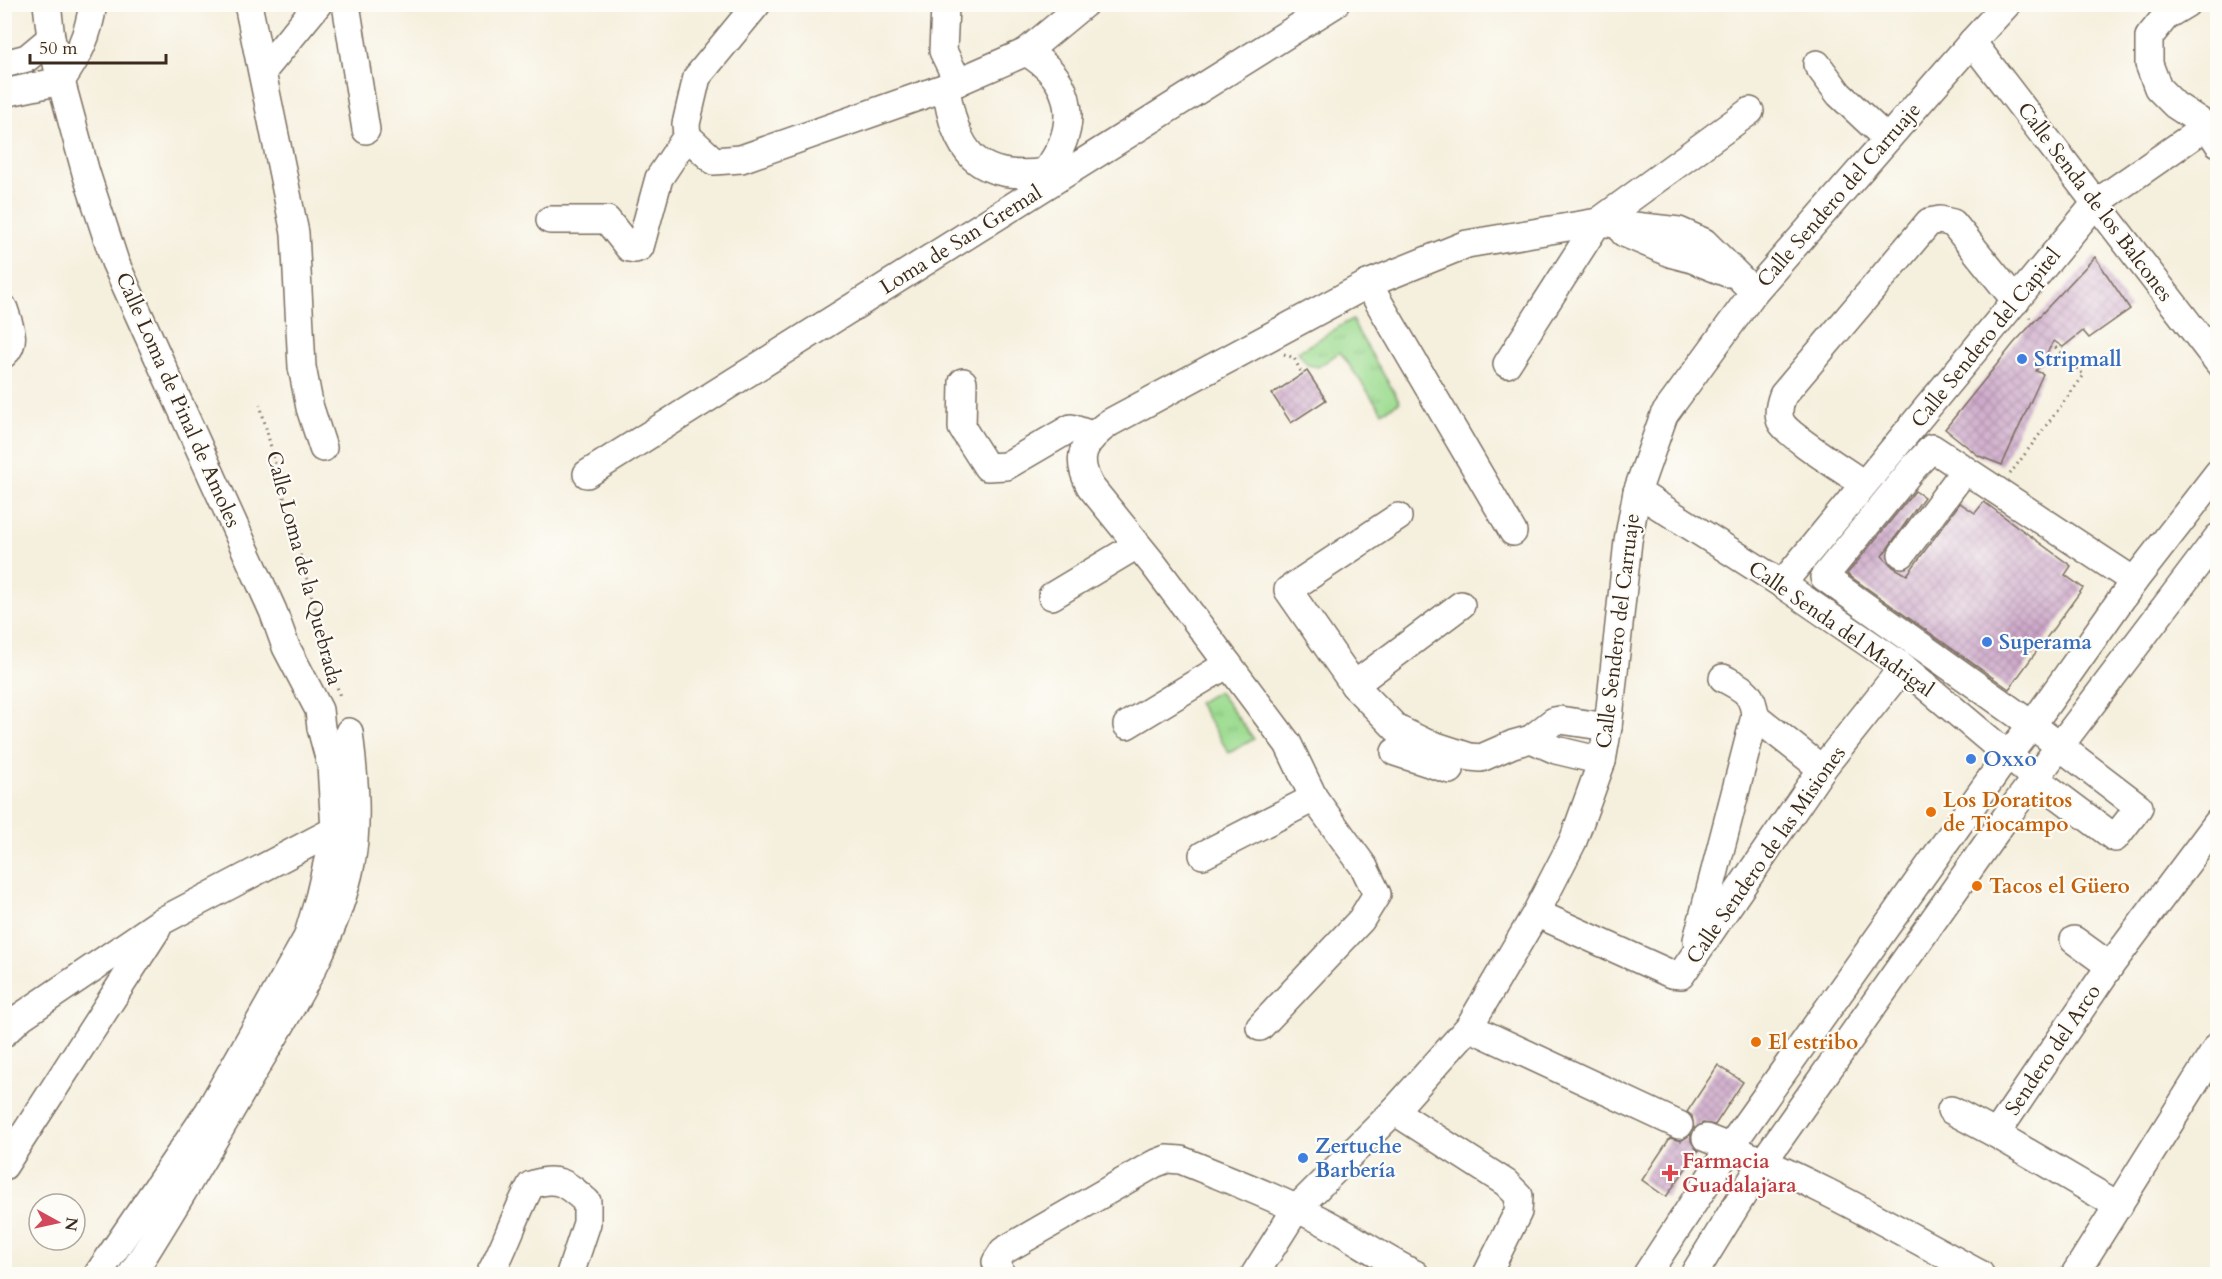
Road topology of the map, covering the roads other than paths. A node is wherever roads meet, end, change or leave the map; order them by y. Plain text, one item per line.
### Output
1 (47, 4) edge
2 (93, 4) edge
3 (248, 4) edge
4 (318, 4) edge
5 (346, 4) edge
6 (757, 4) edge
7 (947, 4) edge
8 (1084, 4) edge
9 (1335, 4) edge
10 (2186, 4) edge
11 (1986, 18) edge
12 (51, 38) junction
13 (1026, 52) junction
14 (4, 64) edge
15 (1818, 64) dead end
16 (263, 71) junction
17 (61, 81) junction
18 (952, 85) junction
19 (4, 93) edge
20 (1750, 111) dead end
21 (366, 130) dead end
22 (2214, 130) edge
23 (687, 136) junction
24 (1887, 139) junction
25 (1048, 178) junction
26 (2096, 203) junction
27 (550, 220) dead end
28 (1598, 222) junction
29 (1368, 284) junction
30 (1747, 285) junction
31 (2016, 302) junction
32 (4, 309) edge
33 (4, 354) edge
34 (2217, 362) edge
35 (1507, 364) dead end
36 (963, 382) dead end
37 (1092, 435) junction
38 (323, 448) dead end
39 (1965, 470) junction
40 (2217, 473) edge
41 (587, 474) dead end
42 (1863, 484) junction
43 (1636, 492) junction
44 (1398, 518) dead end
45 (1513, 532) dead end
46 (2217, 537) edge
47 (1137, 545) junction
48 (1902, 554) dead end
49 (2134, 581) junction
50 (1782, 584) junction
51 (1052, 596) dead end
52 (1461, 605) dead end
53 (1228, 664) junction
54 (1903, 667) junction
55 (1723, 678) dead end
56 (1354, 685) junction
57 (329, 704) joint
58 (1755, 716) junction
59 (1127, 725) dead end
60 (2032, 725) junction
61 (1608, 727) junction
62 (1531, 739) junction
63 (335, 745) junction
64 (2060, 747) junction
65 (1395, 752) dead end
66 (2007, 756) junction
67 (1481, 758) junction
68 (1602, 761) junction
69 (1822, 769) junction
70 (2036, 779) junction
71 (1314, 798) junction
72 (2217, 822) edge
73 (346, 827) junction
74 (1203, 855) dead end
75 (1536, 913) junction
76 (162, 921) junction
77 (2074, 940) dead end
78 (1693, 959) junction
79 (2110, 966) junction
80 (1469, 1027) junction
81 (1260, 1028) dead end
82 (4, 1033) edge
83 (2217, 1046) edge
84 (1951, 1110) dead end
85 (1394, 1111) junction
86 (1679, 1125) dead end
87 (1996, 1134) junction
88 (1718, 1142) junction
89 (1763, 1162) junction
90 (4, 1166) edge
91 (146, 1203) junction
92 (2119, 1206) junction
93 (1296, 1209) junction
94 (170, 1214) junction
95 (98, 1275) edge
96 (132, 1275) edge
97 (490, 1275) edge
98 (570, 1275) edge
99 (1001, 1275) edge
100 (1255, 1275) edge
101 (1415, 1275) edge
102 (1487, 1275) edge
103 (1647, 1275) edge
104 (1694, 1275) edge
105 (1980, 1275) edge
106 (2075, 1275) edge

1 - 12 street, Calle Loma de Pinal de Amoles
2 - 17 street
3 - 16 street
4 - 16 street
5 - 21 street
6 - 23 street
7 - 18 street
8 - 13 street
9 - 25 street, Loma de San Gremal
10 - 22 street
11 - 24 street, Calle Sendero del Carruaje
11 - 26 street, Calle Senda de los Balcones
12 - 14 street
12 - 17 street, Calle Loma de Pinal de Amoles
13 - 18 street
13 - 25 street
15 - 24 street
16 - 38 street
17 - 19 street
17 - 57 street, Calle Loma de Pinal de Amoles
18 - 23 street
18 - 25 street
20 - 28 street
22 - 26 street, Calle Sendero del Capitel
23 - 27 street
24 - 30 street, Calle Sendero del Carruaje
25 - 41 street, Loma de San Gremal
26 - 31 street, Calle Sendero del Capitel
26 - 34 street, Calle Senda de los Balcones
28 - 29 street
28 - 30 street
28 - 35 street
29 - 37 street
29 - 45 street
30 - 43 street, Calle Sendero del Carruaje
31 - 42 street, Calle Sendero del Capitel
31 - 42 street
32 - 33 street
36 - 37 street
37 - 47 street
39 - 48 street
39 - 49 street
39 - 60 street
40 - 49 street
42 - 50 street, Calle Sendero del Capitel
43 - 50 street, Calle Senda del Madrigal
43 - 61 street, Calle Sendero del Carruaje
44 - 56 street
46 - 64 street
47 - 51 street
47 - 53 street
49 - 60 street
50 - 54 street, Calle Senda del Madrigal
52 - 56 street
53 - 59 street
53 - 71 street
54 - 66 street, Calle Senda del Madrigal
54 - 69 street, Calle Sendero de las Misiones
55 - 58 street
56 - 67 street
57 - 63 street, Calle Loma de la Quebrada
58 - 69 street
58 - 78 street
60 - 64 street
60 - 66 street
61 - 62 street
61 - 68 street, Calle Sendero del Carruaje
62 - 67 street
62 - 68 street
63 - 73 street
63 - 73 street
64 - 70 street
64 - 70 street, Calle Senda del Madrigal
65 - 67 street
66 - 70 street, Calle Senda del Madrigal
66 - 88 street
68 - 75 street, Calle Sendero del Carruaje
69 - 78 street, Calle Sendero de las Misiones
70 - 89 street
71 - 74 street
71 - 81 street
72 - 79 street, Sendero del Arco
73 - 76 street
73 - 91 street
73 - 94 street
75 - 78 street, Calle Sendero de las Misiones
75 - 80 street, Calle Sendero del Carruaje
76 - 82 street
76 - 90 street
77 - 79 street, Sendero del Arco
79 - 87 street, Sendero del Arco
80 - 85 street, Calle Sendero del Carruaje
80 - 86 street
83 - 92 street
84 - 87 street
85 - 93 street, Calle Sendero del Carruaje
85 - 102 street
87 - 92 street
88 - 89 street
88 - 103 street
89 - 104 street
89 - 105 street
91 - 94 street
91 - 95 street
92 - 106 street
93 - 99 street
93 - 100 street, Calle Sendero del Carruaje
93 - 101 street
94 - 96 street
97 - 98 street

